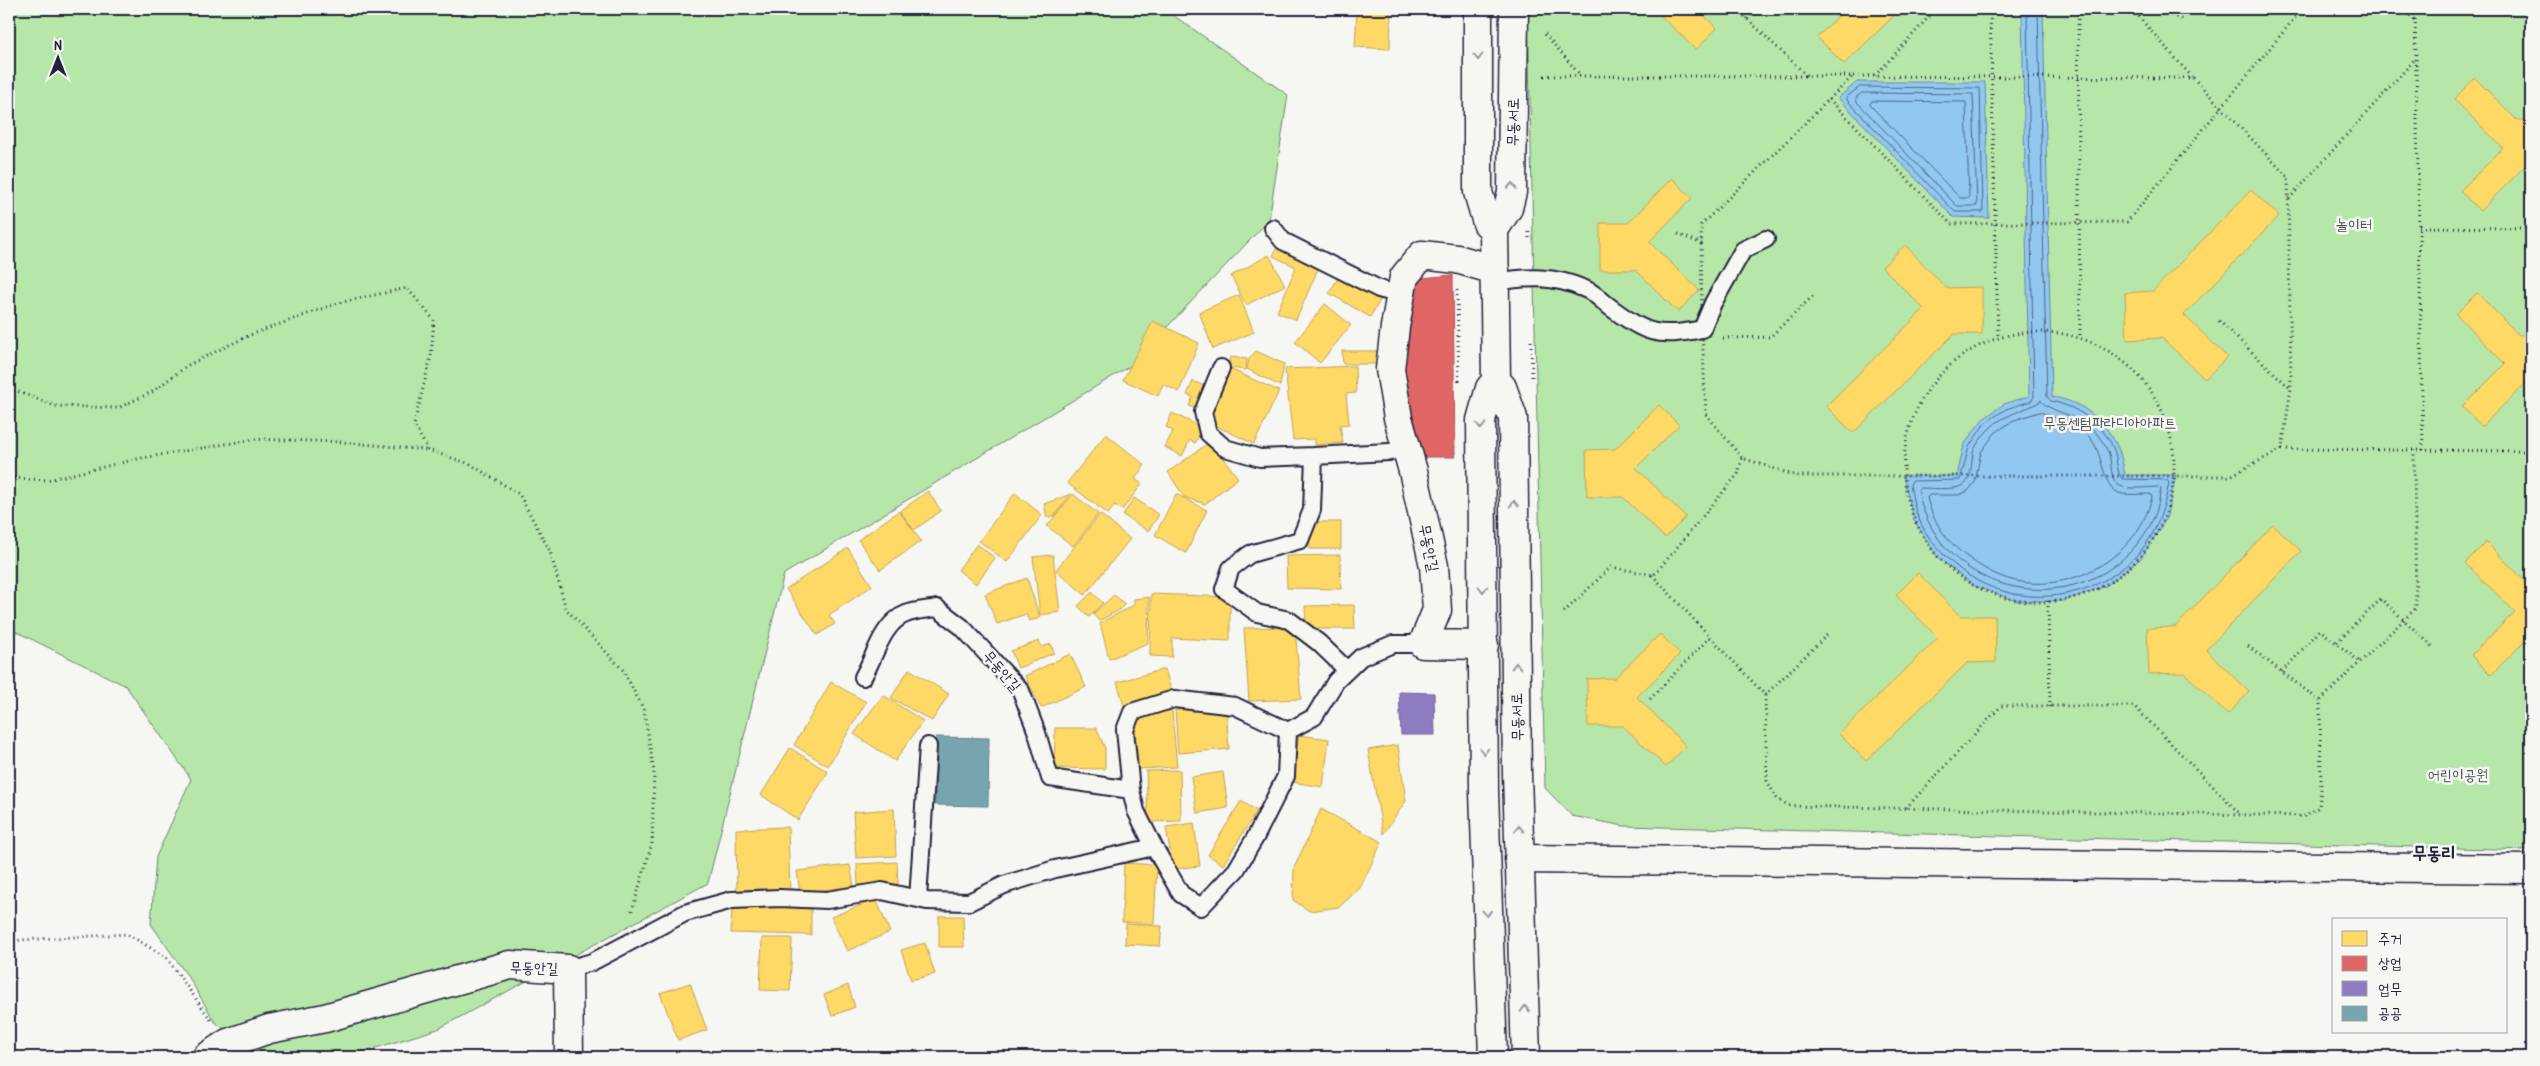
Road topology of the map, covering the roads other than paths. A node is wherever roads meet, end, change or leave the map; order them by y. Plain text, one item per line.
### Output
1 (1478, 9) edge
2 (1514, 9) edge
3 (1273, 228) dead end
4 (1494, 230) junction
5 (1766, 239) dead end
6 (1495, 276) junction
7 (1401, 295) junction
8 (1221, 368) dead end
9 (1496, 381) junction
10 (1407, 451) junction
11 (1314, 456) junction
12 (1423, 644) junction
13 (1484, 645) junction
14 (1346, 670) junction
15 (863, 677) dead end
16 (1288, 731) junction
17 (928, 746) dead end
18 (1131, 790) junction
19 (1154, 847) junction
20 (1520, 859) junction
21 (2531, 869) edge
22 (918, 899) junction
23 (568, 969) junction
24 (218, 1050) edge
25 (569, 1057) edge
26 (1493, 1057) edge
27 (1526, 1057) edge

1 -> 4 street, 무동서로
4 -> 2 street, 무동서로
3 - 7 lane
4 - 6 street, 무동서로
5 - 6 lane
6 - 7 street, 무동안길
6 - 9 street, 무동서로
7 - 10 street, 무동안길
8 - 11 lane
9 -> 13 street, 무동서로
20 -> 9 street, 무동서로
10 - 11 lane
10 - 12 street, 무동안길
11 - 14 lane
12 - 13 street
12 - 14 lane
13 -> 26 street, 무동서로
14 - 16 lane
15 - 18 lane, 무동안길
16 - 18 lane
16 - 19 lane
17 - 22 lane
18 - 19 lane
19 - 22 lane, 무동안길
20 - 21 street
27 -> 20 street, 무동서로
22 - 23 lane, 무동안길
23 - 24 street, 무동안길
23 - 25 street

